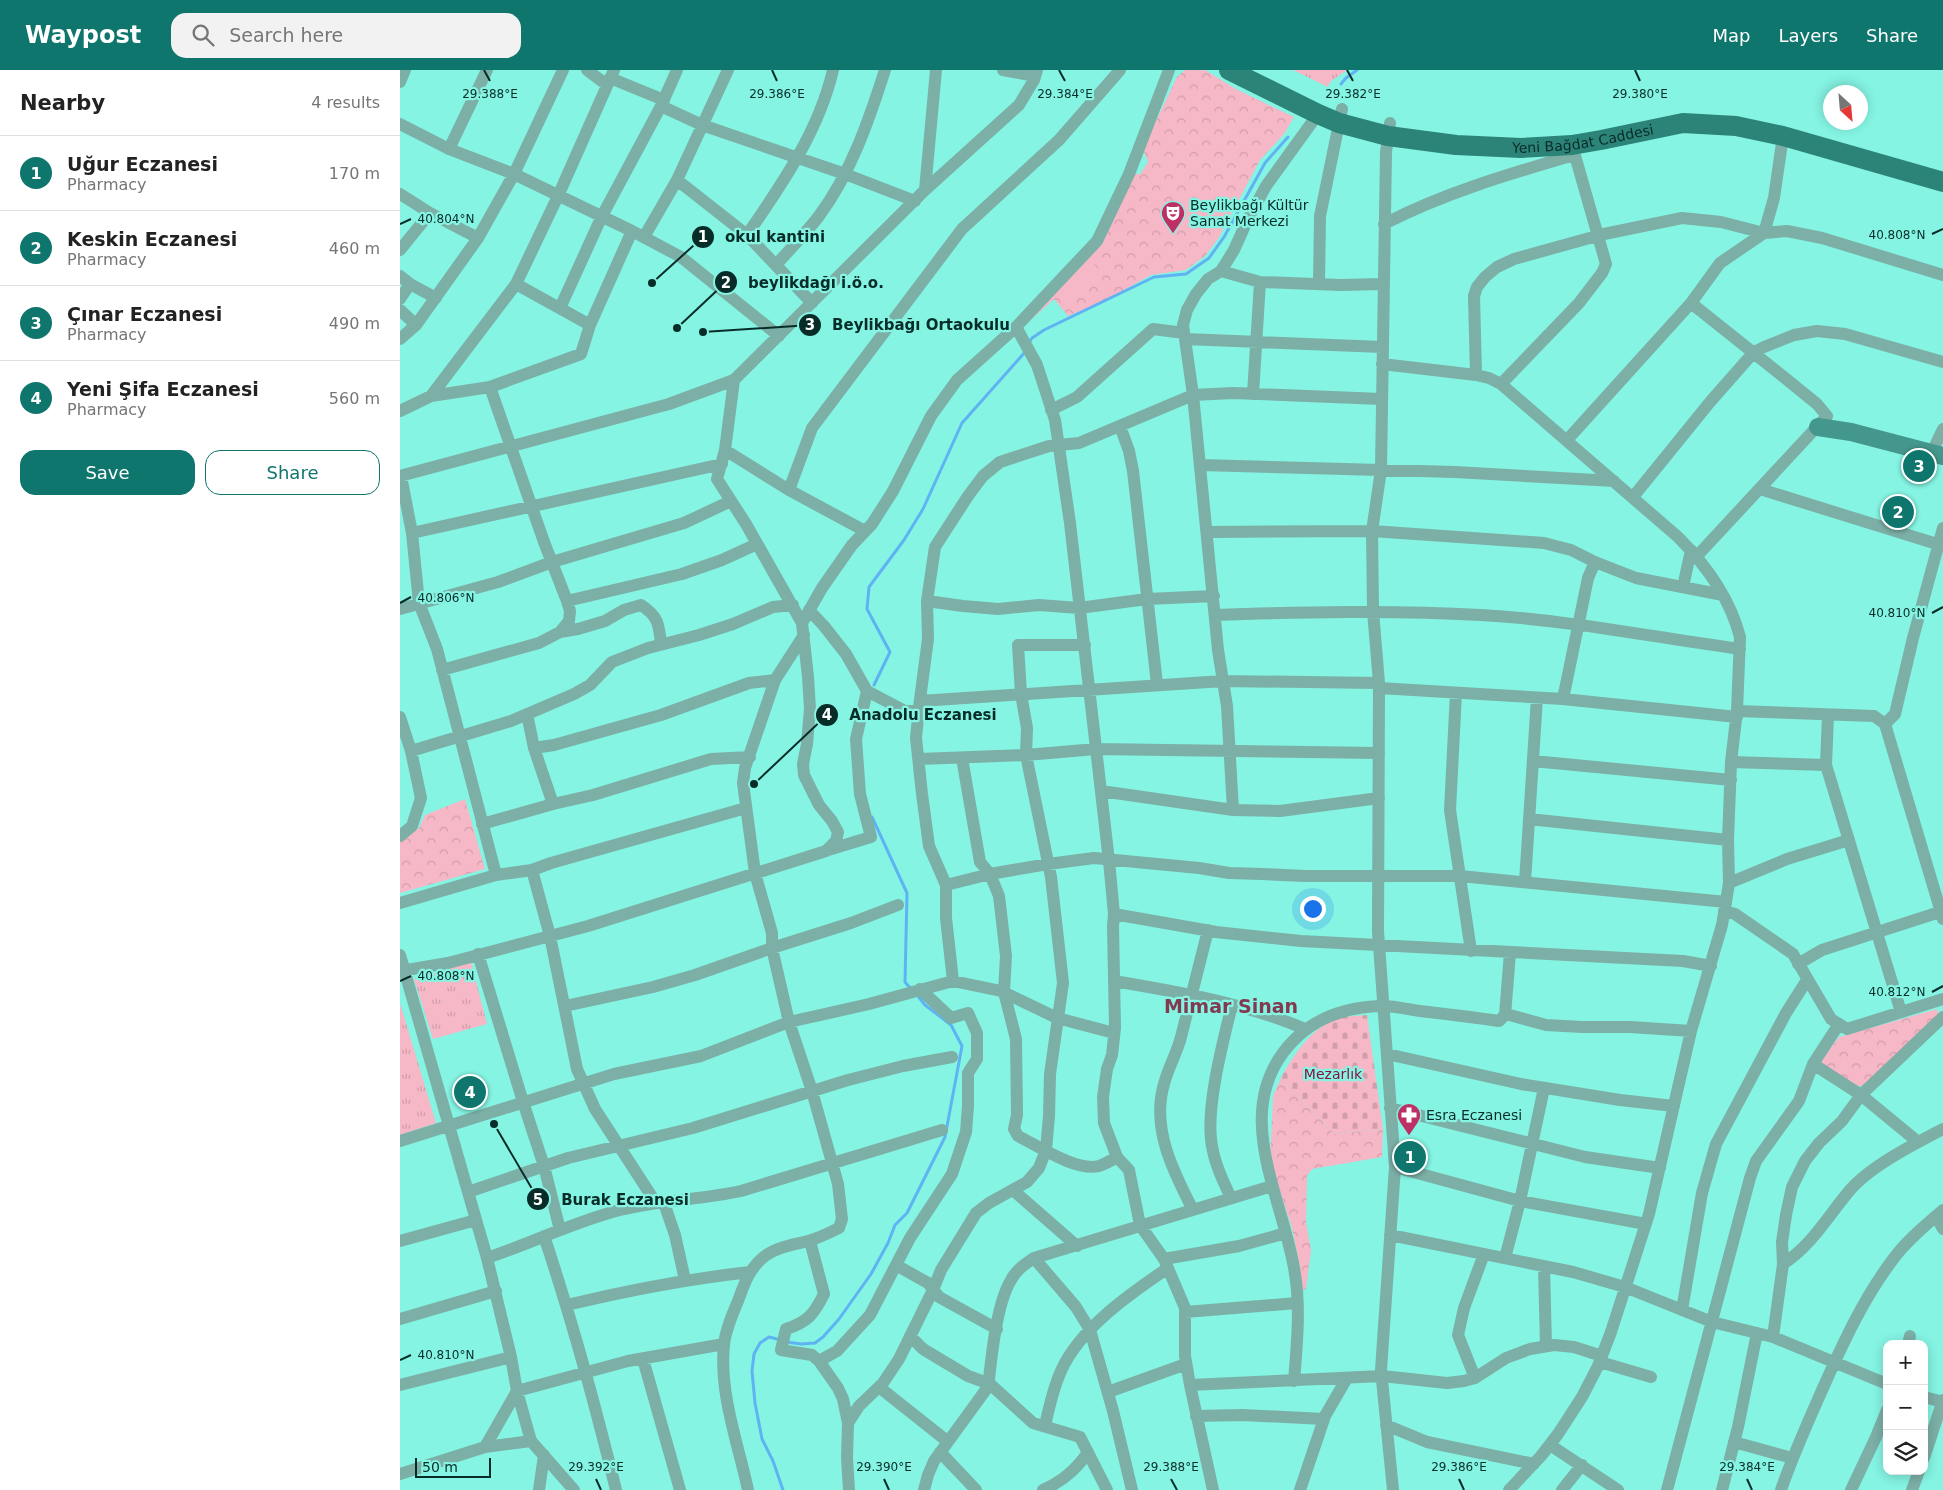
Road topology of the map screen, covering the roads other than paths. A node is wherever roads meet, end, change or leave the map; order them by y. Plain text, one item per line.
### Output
1 (405, 70) edge
2 (487, 70) edge
3 (563, 70) edge
4 (587, 70) edge
5 (677, 70) edge
6 (728, 70) edge
7 (833, 70) edge
8 (885, 70) edge
9 (936, 70) edge
10 (1004, 70) edge
11 (1120, 70) edge
12 (1169, 70) edge
13 (1229, 70) edge
14 (1256, 70) edge
15 (1036, 73) edge
16 (611, 77) edge
17 (400, 82) edge
18 (662, 103) junction
19 (1318, 114) junction
20 (1341, 116) junction
21 (400, 124) edge
22 (702, 125) junction
23 (1389, 129) junction
24 (1783, 136) junction
25 (449, 149) junction
26 (1573, 150) junction
27 (797, 158) junction
28 (1943, 169) edge
29 (514, 174) junction
30 (845, 174) junction
31 (677, 180) junction
32 (1943, 182) edge
33 (925, 190) junction
34 (400, 194) edge
35 (558, 196) junction
36 (915, 201) junction
37 (430, 213) junction
38 (602, 216) junction
39 (1384, 224) junction
40 (632, 231) junction
41 (1764, 233) junction
42 (747, 235) junction
43 (1598, 236) junction
44 (644, 237) junction
45 (478, 238) junction
46 (400, 250) edge
47 (776, 265) junction
48 (1221, 272) junction
49 (1943, 275) edge
50 (405, 280) edge
51 (1260, 282) junction
52 (516, 284) junction
53 (1319, 284) junction
54 (1384, 284) junction
55 (436, 298) junction
56 (400, 299) edge
57 (812, 302) junction
58 (1691, 303) junction
59 (560, 308) junction
60 (400, 310) edge
61 (590, 325) junction
62 (416, 326) junction
63 (1016, 327) junction
64 (779, 336) junction
65 (1185, 336) junction
66 (400, 339) edge
67 (1256, 342) junction
68 (1382, 347) junction
69 (1754, 352) junction
70 (1943, 362) edge
71 (1382, 364) junction
72 (1476, 375) junction
73 (734, 380) junction
74 (1501, 384) junction
75 (490, 387) junction
76 (1253, 394) junction
77 (1194, 395) junction
78 (431, 396) junction
79 (1381, 399) junction
80 (1051, 410) junction
81 (400, 411) edge
82 (1822, 421) junction
83 (1120, 426) junction
84 (1943, 429) edge
85 (1567, 440) junction
86 (511, 445) junction
87 (1058, 445) junction
88 (725, 450) junction
89 (1938, 451) edge
90 (722, 464) junction
91 (1201, 465) junction
92 (1380, 470) junction
93 (400, 476) edge
94 (1614, 481) junction
95 (1760, 489) junction
96 (789, 490) junction
97 (1632, 497) junction
98 (731, 501) junction
99 (532, 507) junction
100 (1943, 528) edge
101 (1372, 531) junction
102 (865, 532) junction
103 (1208, 532) junction
104 (412, 533) junction
105 (757, 544) junction
106 (1938, 544) junction
107 (1694, 553) junction
108 (552, 562) junction
109 (1595, 562) junction
110 (1683, 587) junction
111 (1723, 595) junction
112 (1214, 596) junction
113 (1147, 599) junction
114 (927, 600) junction
115 (567, 601) junction
116 (419, 603) junction
117 (792, 605) junction
118 (400, 608) edge
119 (1079, 608) junction
120 (809, 610) junction
121 (1373, 611) junction
122 (1216, 615) junction
123 (1579, 624) junction
124 (803, 629) junction
125 (560, 632) junction
126 (660, 644) junction
127 (1085, 645) junction
128 (1740, 649) junction
129 (442, 670) junction
130 (775, 680) junction
131 (1223, 681) junction
132 (1157, 684) junction
133 (1379, 686) junction
134 (1090, 688) junction
135 (867, 691) junction
136 (1456, 693) junction
137 (1021, 694) junction
138 (1537, 698) junction
139 (1563, 699) junction
140 (919, 706) junction
141 (528, 714) junction
142 (1737, 714) junction
143 (1828, 714) junction
144 (400, 717) edge
145 (1885, 724) junction
146 (459, 736) junction
147 (534, 748) junction
148 (1096, 749) junction
149 (1230, 750) junction
150 (411, 751) junction
151 (1379, 752) junction
152 (1026, 755) junction
153 (750, 757) junction
154 (962, 758) junction
155 (919, 760) junction
156 (1533, 761) junction
157 (1732, 762) junction
158 (1826, 765) junction
159 (1731, 780) junction
160 (1101, 791) junction
161 (1379, 798) junction
162 (553, 804) junction
163 (746, 808) junction
164 (1233, 810) junction
165 (1529, 819) junction
166 (482, 824) junction
167 (400, 836) edge
168 (1728, 840) junction
169 (1849, 840) junction
170 (826, 851) junction
171 (1109, 861) junction
172 (1048, 864) junction
173 (532, 870) junction
174 (755, 873) junction
175 (496, 874) junction
176 (990, 874) junction
177 (1378, 875) junction
178 (1460, 876) junction
179 (1525, 882) junction
180 (1729, 883) junction
181 (946, 885) junction
182 (400, 902) edge
183 (898, 905) dead end
184 (1725, 907) junction
185 (1114, 914) junction
186 (1942, 914) edge
187 (1208, 930) junction
188 (1877, 932) junction
189 (550, 936) junction
190 (1380, 944) junction
191 (772, 948) junction
192 (1471, 951) junction
193 (1510, 953) junction
194 (478, 954) junction
195 (400, 955) edge
196 (1798, 964) junction
197 (1711, 966) junction
198 (402, 970) edge
199 (1807, 980) junction
200 (954, 981) junction
201 (1114, 981) junction
202 (920, 989) junction
203 (1004, 992) junction
204 (1191, 994) junction
205 (1943, 1000) edge
206 (1232, 1005) junction
207 (565, 1006) junction
208 (1383, 1006) junction
209 (1902, 1012) junction
210 (1504, 1015) junction
211 (1943, 1017) edge
212 (1057, 1018) junction
213 (789, 1022) junction
214 (1840, 1024) junction
215 (1304, 1029) junction
216 (1691, 1031) junction
217 (1114, 1033) junction
218 (1387, 1054) junction
219 (952, 1057) dead end
220 (1813, 1064) junction
221 (583, 1084) junction
222 (1544, 1088) junction
223 (812, 1091) junction
224 (1860, 1095) junction
225 (523, 1102) junction
226 (1674, 1106) junction
227 (1390, 1108) junction
228 (450, 1127) junction
229 (1943, 1129) edge
230 (942, 1130) dead end
231 (400, 1141) edge
232 (1918, 1142) junction
233 (1532, 1144) junction
234 (619, 1147) junction
235 (1046, 1150) junction
236 (1117, 1157) junction
237 (832, 1163) junction
238 (544, 1166) junction
239 (1394, 1167) junction
240 (1660, 1168) junction
241 (1272, 1186) junction
242 (1014, 1191) junction
243 (468, 1192) junction
244 (1231, 1198) junction
245 (1520, 1201) junction
246 (660, 1203) junction
247 (1193, 1210) junction
248 (1939, 1213) edge
249 (476, 1220) junction
250 (1646, 1224) junction
251 (1140, 1225) junction
252 (1943, 1229) edge
253 (560, 1230) junction
254 (1286, 1233) junction
255 (1390, 1235) junction
256 (544, 1236) junction
257 (400, 1241) edge
258 (810, 1241) junction
259 (1077, 1246) junction
260 (1484, 1254) junction
261 (487, 1258) junction
262 (1034, 1258) junction
263 (1505, 1258) junction
264 (1166, 1263) junction
265 (1784, 1264) junction
266 (896, 1266) junction
267 (1544, 1266) junction
268 (750, 1272) junction
269 (685, 1280) junction
270 (1626, 1287) junction
271 (933, 1290) junction
272 (496, 1291) junction
273 (1297, 1303) junction
274 (567, 1305) junction
275 (1682, 1310) junction
276 (1185, 1312) junction
277 (400, 1319) edge
278 (1712, 1322) junction
279 (997, 1329) junction
280 (1090, 1330) junction
281 (1757, 1333) junction
282 (910, 1336) junction
283 (1773, 1337) junction
284 (724, 1344) junction
285 (1546, 1346) junction
286 (511, 1357) junction
287 (644, 1359) junction
288 (1601, 1359) junction
289 (819, 1361) junction
290 (1835, 1362) junction
291 (1186, 1364) junction
292 (586, 1372) junction
293 (1382, 1376) junction
294 (1651, 1377) dead end
295 (1346, 1378) junction
296 (1475, 1378) junction
297 (1294, 1381) junction
298 (1883, 1382) edge
299 (990, 1384) junction
300 (1190, 1385) junction
301 (400, 1386) edge
302 (879, 1387) junction
303 (517, 1391) junction
304 (1108, 1392) junction
305 (1928, 1397) edge
306 (1943, 1401) edge
307 (1196, 1416) junction
308 (1324, 1420) junction
309 (1883, 1420) edge
310 (848, 1423) junction
311 (1386, 1425) junction
312 (1045, 1426) junction
313 (531, 1442) junction
314 (1734, 1442) junction
315 (1550, 1445) junction
316 (944, 1446) junction
317 (1928, 1446) edge
318 (484, 1447) junction
319 (1088, 1452) junction
320 (544, 1455) junction
321 (1792, 1458) junction
322 (1534, 1464) junction
323 (1582, 1465) junction
324 (400, 1474) edge
325 (1918, 1475) edge
326 (539, 1490) edge
327 (574, 1490) edge
328 (616, 1490) edge
329 (680, 1490) edge
330 (748, 1490) edge
331 (849, 1490) edge
332 (924, 1490) edge
333 (976, 1490) edge
334 (1043, 1490) edge
335 (1107, 1490) edge
336 (1132, 1490) edge
337 (1213, 1490) edge
338 (1300, 1490) edge
339 (1393, 1490) edge
340 (1509, 1490) edge
341 (1562, 1490) edge
342 (1618, 1490) edge
343 (1667, 1490) edge
344 (1722, 1490) edge
345 (1781, 1490) edge
346 (1851, 1490) edge
347 (1912, 1490) edge

1 - 17 street
2 - 25 street
3 - 29 street
4 - 16 street
5 - 18 street
6 - 22 street
7 - 27 street
8 - 30 street
9 - 33 street
10 - 15 street
11 - 96 street
12 - 63 street
13 - 19 main road, Yeni Bağdat Caddesi
14 - 20 main road, Yeni Bağdat Caddesi
15 - 33 street
16 - 18 street
16 - 35 street
18 - 22 street
18 - 38 street
19 - 20 main road, Yeni Bağdat Caddesi
19 - 48 street
20 - 23 main road, Yeni Bağdat Caddesi
20 - 53 street
21 - 25 street
22 - 27 street
22 - 31 street
23 - 26 main road, Yeni Bağdat Caddesi
23 - 28 main road, Yeni Bağdat Caddesi
23 - 39 street
24 - 26 main road, Yeni Bağdat Caddesi
24 - 32 main road, Yeni Bağdat Caddesi
24 - 41 street
25 - 29 street
26 - 39 street
26 - 43 street
27 - 30 street
27 - 42 street
29 - 35 street
29 - 45 street
30 - 36 street
30 - 47 street
31 - 42 street
31 - 44 street
33 - 36 street
34 - 37 street
35 - 38 street
35 - 52 street
36 - 57 street
37 - 45 street
37 - 46 street
38 - 40 street
38 - 59 street
39 - 54 street
40 - 44 street
40 - 61 street
41 - 43 street
41 - 49 street
41 - 58 street
42 - 47 street
43 - 72 street
43 - 74 street
44 - 64 street
45 - 55 street
47 - 57 street
48 - 51 street
48 - 65 street
50 - 55 street
50 - 56 street
51 - 53 street
51 - 67 street
52 - 59 street
52 - 78 street
53 - 54 street
54 - 68 street
55 - 62 street
57 - 64 street
58 - 69 street
58 - 85 street
59 - 61 street
60 - 62 street
61 - 75 street
62 - 66 street
63 - 80 street
63 - 102 street
64 - 73 street
65 - 67 street
65 - 77 street
65 - 80 street
67 - 68 street
67 - 76 street
68 - 71 street
69 - 70 street
69 - 82 street
69 - 97 street
71 - 72 street
71 - 79 street
72 - 74 street
73 - 86 street
73 - 88 street
74 - 85 street
75 - 78 street
75 - 86 street
76 - 77 street
76 - 79 street
77 - 83 street
77 - 91 street
78 - 81 street
79 - 92 street
80 - 87 street
82 - 89 main road
82 - 95 street
83 - 87 street
83 - 113 street
84 - 89 street
85 - 94 street
86 - 93 street
86 - 99 street
87 - 114 street
87 - 119 street
88 - 90 street
88 - 96 street
90 - 98 street
90 - 99 street
91 - 92 street
91 - 103 street
92 - 94 street
92 - 101 street
93 - 104 street
94 - 97 street
95 - 106 street
95 - 107 street
96 - 102 street
97 - 107 street
98 - 105 street
98 - 108 street
99 - 104 street
99 - 108 street
100 - 106 street
101 - 103 street
101 - 109 street
101 - 121 street
102 - 120 street
103 - 112 street
104 - 116 street
105 - 115 street
105 - 117 street
106 - 145 street
107 - 110 street
107 - 111 street
108 - 115 street
108 - 116 street
109 - 110 street
109 - 123 street
110 - 111 street
111 - 128 street
112 - 113 street
112 - 122 street
113 - 119 street
113 - 132 street
114 - 119 street
114 - 140 street
115 - 125 street
116 - 118 street
116 - 129 street
117 - 124 street
117 - 126 street
119 - 127 street
120 - 124 street
120 - 135 street
121 - 122 street
121 - 123 street
121 - 133 street
122 - 131 street
123 - 128 street
123 - 139 street
124 - 130 street
124 - 170 street
125 - 126 street
125 - 129 street
126 - 141 street
127 - 134 street
127 - 137 street
128 - 142 street
129 - 146 street
130 - 147 street
130 - 153 street
131 - 132 street
131 - 133 street
131 - 149 street
132 - 134 street
133 - 136 street
133 - 151 street
134 - 137 street
134 - 148 street
135 - 140 street
135 - 170 street
136 - 138 street
136 - 178 street
137 - 140 street
137 - 152 street
138 - 139 street
138 - 156 street
139 - 142 street
140 - 155 street
141 - 146 street
141 - 147 street
142 - 143 street
142 - 157 street
143 - 145 street
143 - 158 street
144 - 150 street
145 - 186 street
146 - 150 street
146 - 166 street
147 - 162 street
148 - 149 street
148 - 152 street
148 - 160 street
149 - 151 street
149 - 164 street
150 - 167 street
151 - 161 street
152 - 154 street
152 - 172 street
153 - 162 street
153 - 163 street
154 - 155 street
154 - 176 street
155 - 181 street
156 - 159 street
156 - 165 street
157 - 158 street
157 - 159 street
158 - 169 street
159 - 168 street
160 - 164 street
160 - 171 street
161 - 164 street
161 - 177 street
162 - 166 street
163 - 173 street
163 - 174 street
165 - 168 street
165 - 179 street
166 - 175 street
168 - 180 street
169 - 180 street
169 - 188 street
170 - 174 street
171 - 172 street
171 - 177 street
171 - 185 street
172 - 176 street
172 - 212 street
173 - 175 street
173 - 189 street
174 - 189 street
174 - 191 street
175 - 182 street
176 - 181 street
176 - 203 street
177 - 178 street
177 - 190 street
178 - 179 street
178 - 192 street
179 - 184 street
180 - 184 street
181 - 200 street
183 - 191 street
184 - 196 street
184 - 197 street
185 - 187 street
185 - 201 street
186 - 188 street
187 - 190 street
187 - 204 street
188 - 196 street
188 - 209 street
189 - 194 street
189 - 207 street
190 - 192 street
190 - 208 street
191 - 207 street
191 - 213 street
192 - 193 street
193 - 197 street
193 - 210 street
194 - 198 street
194 - 225 street
195 - 198 street
196 - 199 street
197 - 216 street
198 - 228 street
199 - 214 street
199 - 275 street
200 - 202 street
200 - 203 street
201 - 204 street
201 - 217 street
202 - 213 street
202 - 266 street
203 - 212 street
203 - 235 street
204 - 206 street
204 - 247 street
205 - 209 street
206 - 215 street
206 - 244 street
207 - 221 street
208 - 210 street
208 - 215 street
208 - 218 street
209 - 214 street
210 - 216 street
211 - 224 street
212 - 217 street
212 - 235 street
213 - 221 street
213 - 223 street
214 - 220 street
215 - 241 street
216 - 226 street
217 - 236 street
218 - 222 street
218 - 227 street
219 - 223 street
220 - 224 street
220 - 278 street
221 - 225 street
221 - 234 street
222 - 226 street
222 - 233 street
223 - 234 street
223 - 237 street
224 - 232 street
224 - 265 street
225 - 228 street
225 - 238 street
226 - 240 street
227 - 233 street
227 - 239 street
228 - 231 street
228 - 243 street
229 - 232 street
230 - 237 street
232 - 265 street
233 - 240 street
233 - 245 street
234 - 238 street
234 - 246 street
235 - 236 street
235 - 242 street
236 - 251 street
237 - 246 street
237 - 258 street
238 - 243 street
238 - 253 street
239 - 245 street
239 - 255 street
240 - 250 street
241 - 244 street
241 - 254 street
242 - 259 street
242 - 271 street
243 - 249 street
244 - 247 street
245 - 250 street
245 - 263 street
246 - 253 street
246 - 269 street
247 - 251 street
248 - 252 street
248 - 290 street
249 - 257 street
249 - 261 street
250 - 270 street
251 - 259 street
251 - 264 street
253 - 256 street
254 - 264 street
254 - 273 street
255 - 260 street
255 - 293 street
256 - 261 street
256 - 274 street
258 - 268 street
258 - 289 street
259 - 262 street
260 - 263 street
260 - 296 street
261 - 272 street
262 - 279 street
262 - 280 street
263 - 267 street
264 - 276 street
264 - 280 street
265 - 283 street
266 - 271 street
266 - 289 street
267 - 270 street
267 - 285 street
268 - 269 street
268 - 284 street
269 - 274 street
270 - 275 street
270 - 288 street
271 - 279 street
271 - 282 street
272 - 277 street
272 - 286 street
273 - 276 street
273 - 297 street
274 - 292 street
275 - 278 street
276 - 291 street
278 - 281 street
278 - 343 street
279 - 299 street
280 - 304 street
280 - 312 street
281 - 283 street
281 - 314 street
282 - 299 street
282 - 302 street
283 - 290 street
284 - 287 street
284 - 330 street
285 - 288 street
285 - 296 street
286 - 301 street
286 - 303 street
287 - 292 street
287 - 329 street
288 - 294 street
288 - 315 street
289 - 310 street
290 - 298 street
290 - 321 street
291 - 300 street
291 - 304 street
292 - 303 street
292 - 328 street
293 - 295 street
293 - 296 street
293 - 311 street
295 - 297 street
295 - 308 street
297 - 300 street
299 - 312 street
299 - 316 street
300 - 307 street
302 - 310 street
302 - 316 street
303 - 313 street
303 - 318 street
304 - 336 street
305 - 306 street
306 - 317 street
307 - 308 street
307 - 337 street
308 - 338 street
309 - 346 street
310 - 331 street
311 - 322 street
311 - 339 street
312 - 319 street
313 - 318 street
313 - 320 street
314 - 321 street
314 - 344 street
315 - 322 street
315 - 323 street
316 - 332 street
316 - 333 street
318 - 324 street
319 - 334 street
319 - 335 street
320 - 326 street
320 - 327 street
321 - 345 street
322 - 340 street
323 - 341 street
323 - 342 street
325 - 347 street

